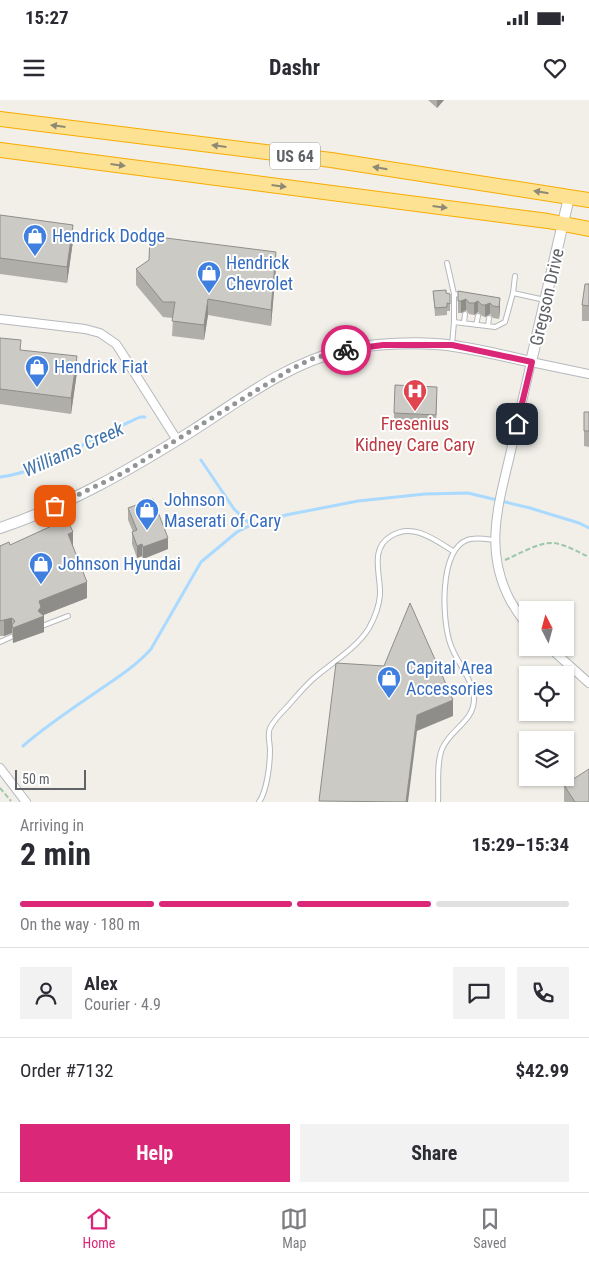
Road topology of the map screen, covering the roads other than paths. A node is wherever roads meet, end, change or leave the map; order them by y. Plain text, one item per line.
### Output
1 (0, 119) edge
2 (0, 150) edge
3 (569, 196) junction
4 (589, 200) edge
5 (564, 224) junction
6 (589, 229) edge
7 (447, 263) dead end
8 (515, 276) dead end
9 (513, 293) junction
10 (454, 294) junction
11 (468, 297) edge
12 (546, 300) junction
13 (501, 302) edge
14 (510, 304) junction
15 (465, 314) dead end
16 (478, 316) dead end
17 (490, 318) dead end
18 (0, 319) edge
19 (454, 322) junction
20 (464, 323) junction
21 (476, 325) junction
22 (488, 326) junction
23 (452, 345) junction
24 (532, 362) junction
25 (589, 374) edge
26 (177, 440) junction
27 (0, 528) edge
28 (494, 540) junction
29 (454, 551) junction
30 (519, 613) edge
31 (68, 616) dead end
32 (42, 626) edge
33 (11, 637) edge
34 (0, 642) edge
35 (559, 656) edge
36 (589, 684) edge
37 (0, 768) edge
38 (26, 802) edge
39 (259, 802) edge
40 (438, 802) edge

3 -> 1 highway, US 64
2 -> 5 highway, US 64
3 - 4 highway, US 64
3 - 5 street, Gregson Drive
5 - 6 highway, US 64
5 - 12 street, Gregson Drive
7 - 10 lane
8 - 9 lane
9 - 12 lane
9 - 14 lane
10 - 11 lane
10 - 19 lane
12 - 24 street, Gregson Drive
13 - 14 lane
14 - 22 lane
15 - 20 lane
16 - 21 lane
17 - 22 lane
18 - 26 street
19 - 20 lane
19 - 23 lane
20 - 21 lane
21 - 22 lane
23 - 24 street
23 - 26 street
24 - 25 street
24 - 28 street, Gregson Drive
26 - 27 street
28 - 29 lane
28 - 30 street, Gregson Drive
29 - 39 lane
29 - 40 lane
31 - 32 lane
33 - 34 lane
35 - 36 street
37 - 38 street

